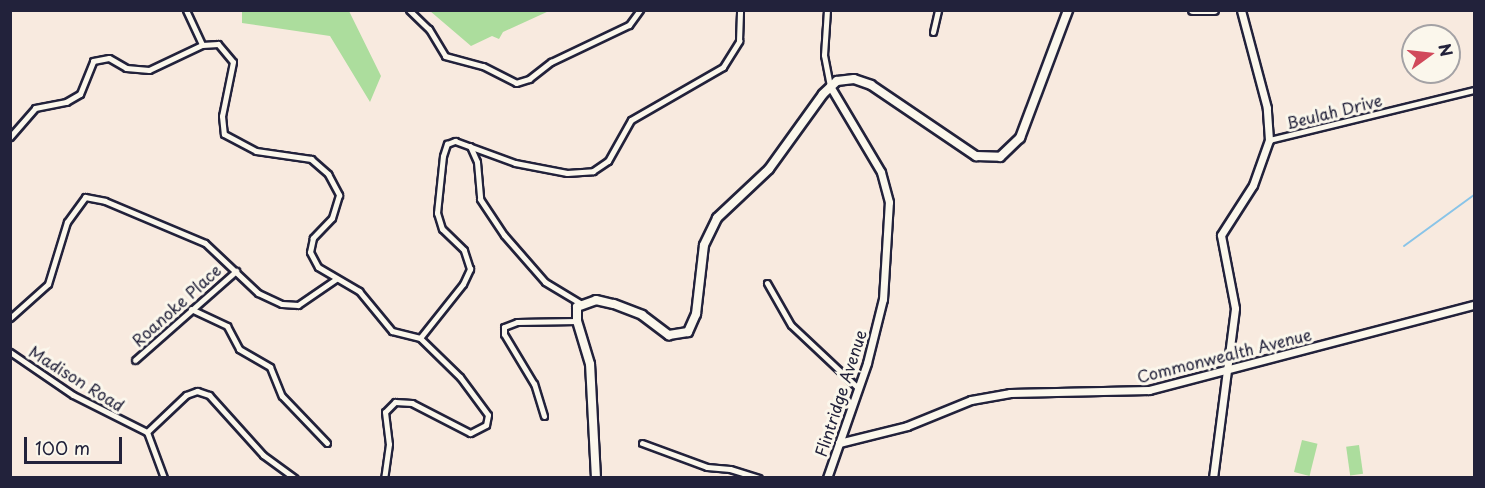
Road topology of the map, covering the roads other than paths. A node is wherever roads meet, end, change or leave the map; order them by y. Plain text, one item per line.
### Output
1 (186, 10) edge
2 (409, 10) edge
3 (640, 10) edge
4 (740, 10) edge
5 (827, 10) edge
6 (938, 10) edge
7 (1068, 10) edge
8 (1193, 10) edge
9 (1214, 10) edge
10 (1241, 10) edge
11 (933, 32) dead end
12 (202, 45) junction
13 (830, 86) junction
14 (1474, 90) edge
15 (10, 137) edge
16 (1269, 140) junction
17 (469, 145) junction
18 (236, 271) junction
19 (336, 279) junction
20 (767, 283) dead end
21 (580, 303) junction
22 (1474, 305) edge
23 (191, 309) junction
24 (10, 318) edge
25 (577, 321) junction
26 (420, 338) junction
27 (10, 352) edge
28 (135, 360) dead end
29 (1227, 369) junction
30 (858, 388) junction
31 (544, 416) dead end
32 (147, 432) junction
33 (839, 442) junction
34 (642, 443) dead end
35 (327, 444) dead end
36 (164, 477) edge
37 (295, 477) edge
38 (384, 477) edge
39 (596, 477) edge
40 (759, 477) edge
41 (827, 477) edge
42 (1213, 477) edge

1 - 12 street
2 - 3 street
4 - 17 street
5 - 13 street, Flintridge Avenue
6 - 11 street
7 - 13 main road
8 - 9 main road
10 - 16 street
12 - 15 street
12 - 19 street
13 - 21 main road
13 - 30 street, Flintridge Avenue
14 - 16 street, Beulah Drive
16 - 29 street
17 - 21 street
17 - 26 street
18 - 19 street
18 - 23 street, Roanoke Place
18 - 24 street
19 - 26 street
20 - 30 street
21 - 25 main road
22 - 29 street, Commonwealth Avenue
23 - 28 street, Roanoke Place
23 - 35 street
25 - 31 street
25 - 39 main road
26 - 38 street
27 - 32 street, Madison Road
29 - 33 street, Commonwealth Avenue
29 - 42 street
30 - 33 street, Flintridge Avenue
32 - 36 street
32 - 37 street
33 - 41 street, Flintridge Avenue
34 - 40 street

